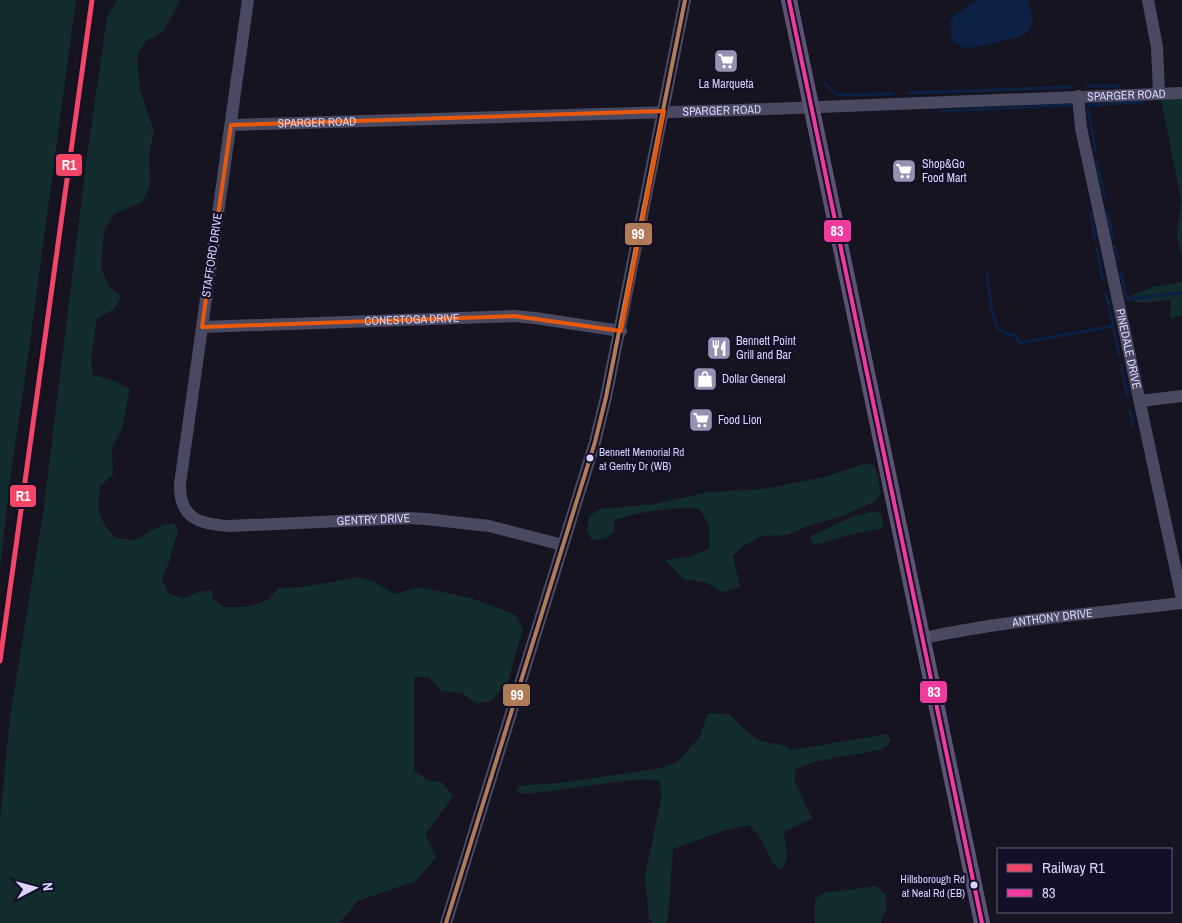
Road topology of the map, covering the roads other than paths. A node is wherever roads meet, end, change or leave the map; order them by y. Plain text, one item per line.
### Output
1 (248, 0) edge
2 (685, 0) edge
3 (789, 0) edge
4 (1148, 0) edge
5 (1182, 93) edge
6 (1159, 94) junction
7 (1078, 96) junction
8 (811, 106) junction
9 (664, 111) junction
10 (232, 125) junction
11 (202, 327) junction
12 (621, 331) junction
13 (1182, 396) edge
14 (1140, 401) junction
15 (185, 509) joint
16 (563, 546) junction
17 (1182, 599) edge
18 (1182, 603) edge
19 (924, 638) junction
20 (446, 923) edge
21 (982, 923) edge

1 - 10 street, STAFFORD DRIVE
2 - 9 street
3 - 8 main road
4 - 6 street
5 - 6 street, SPARGER ROAD
6 - 7 street, SPARGER ROAD
7 - 8 street, SPARGER ROAD
7 - 14 street, PINEDALE DRIVE
8 - 9 street, SPARGER ROAD
8 - 19 main road
9 - 10 street, SPARGER ROAD
9 - 12 street
10 - 11 street, STAFFORD DRIVE
11 - 12 street, CONESTOGA DRIVE
11 - 15 street, STAFFORD DRIVE
12 - 16 street
13 - 14 street
14 - 17 street, PINEDALE DRIVE
15 - 16 street, GENTRY DRIVE
16 - 20 street
18 - 19 street, ANTHONY DRIVE
19 - 21 main road

